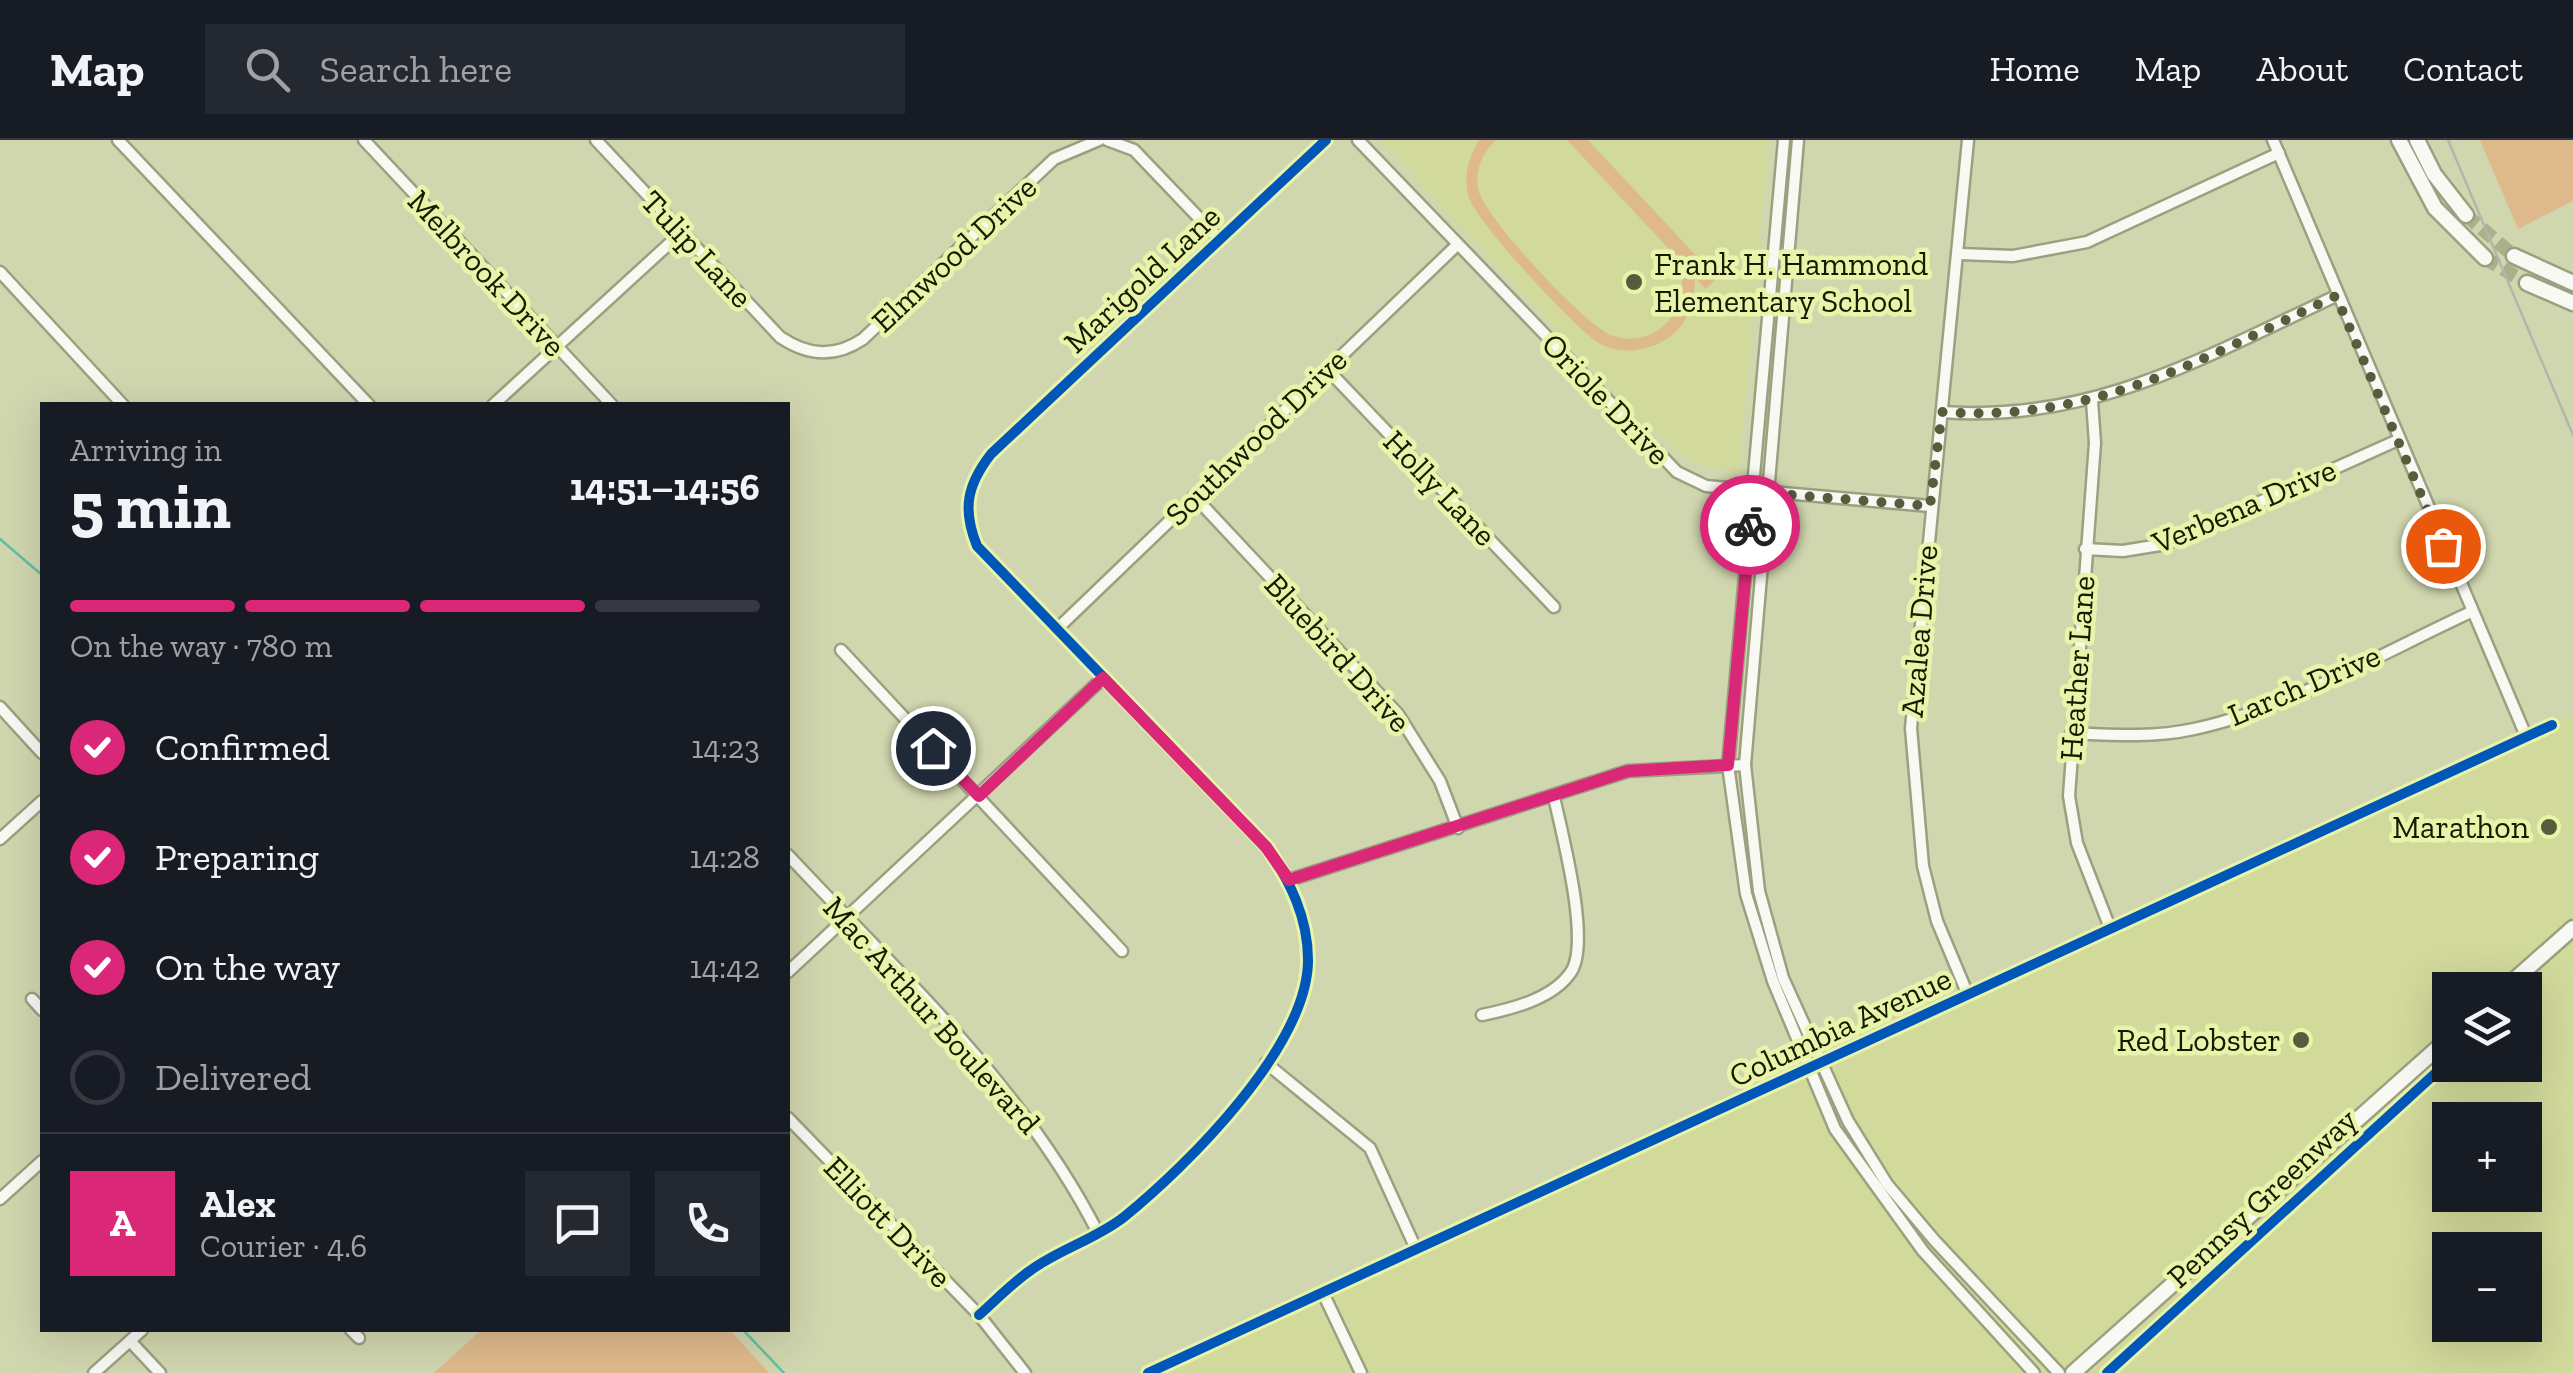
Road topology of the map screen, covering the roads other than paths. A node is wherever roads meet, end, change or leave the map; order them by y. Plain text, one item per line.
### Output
1 (118, 140) edge
2 (364, 140) edge
3 (596, 140) edge
4 (1099, 140) edge
5 (1107, 140) edge
6 (1326, 140) edge
7 (1358, 140) edge
8 (1784, 140) edge
9 (1798, 140) edge
10 (1968, 140) edge
11 (2273, 140) edge
12 (2398, 140) edge
13 (2417, 140) edge
14 (2279, 153) junction
15 (2466, 215) tunnel mouth
16 (682, 232) junction
17 (1220, 240) junction
18 (1457, 245) junction
19 (1960, 254) junction
20 (2514, 256) tunnel mouth
21 (2485, 258) tunnel mouth
22 (0, 272) edge
23 (2573, 283) edge
24 (2527, 284) tunnel mouth
25 (2336, 296) junction
26 (2573, 303) edge
27 (557, 348) junction
28 (804, 350) joint
29 (1327, 369) junction
30 (120, 402) edge
31 (366, 402) edge
32 (496, 402) edge
33 (609, 402) edge
34 (2092, 402) junction
35 (1942, 412) junction
36 (2398, 440) junction
37 (1753, 492) junction
38 (1768, 494) junction
39 (1194, 496) junction
40 (1930, 506) junction
41 (2085, 549) junction
42 (1554, 607) dead end
43 (2471, 612) junction
44 (1057, 629) junction
45 (841, 650) dead end
46 (1103, 678) junction
47 (0, 707) edge
48 (2552, 724) dead end
49 (2070, 732) junction
50 (2526, 736) junction
51 (40, 750) edge
52 (1728, 765) junction
53 (1745, 765) junction
54 (979, 796) junction
55 (1554, 797) junction
56 (40, 803) edge
57 (1458, 828) junction
58 (0, 839) edge
59 (790, 857) edge
60 (1289, 880) junction
61 (846, 918) junction
62 (2110, 928) junction
63 (2573, 928) edge
64 (1122, 951) dead end
65 (790, 970) edge
66 (2523, 972) edge
67 (1968, 995) junction
68 (32, 999) dead end
69 (40, 1008) edge
70 (1482, 1015) dead end
71 (2432, 1053) edge
72 (1266, 1063) junction
73 (1820, 1064) junction
74 (1807, 1070) junction
75 (790, 1120) edge
76 (40, 1163) edge
77 (0, 1199) edge
78 (1098, 1234) junction
79 (1416, 1249) junction
80 (1323, 1293) junction
81 (979, 1315) junction
82 (140, 1332) edge
83 (130, 1341) junction
84 (94, 1373) edge
85 (160, 1373) edge
86 (1025, 1373) edge
87 (1148, 1373) edge
88 (1361, 1373) edge
89 (2034, 1373) edge
90 (2060, 1373) edge
91 (2072, 1373) edge

1 - 31 street
2 - 27 street, Melbrook Drive
3 - 16 street, Tulip Lane
4 - 28 street, Elmwood Drive
5 - 17 street
6 - 17 street, Marigold Lane
7 - 18 street, Oriole Drive
8 - 37 street
9 - 38 street
10 - 19 street, Azalea Drive
11 - 14 street
12 - 21 main road
13 - 15 main road
14 - 19 street
14 - 25 street
16 - 27 street
16 - 28 street, Tulip Lane
17 - 44 street, Marigold Lane
18 - 29 street, Southwood Drive
18 - 37 street, Oriole Drive
19 - 35 street, Azalea Drive
20 - 23 main road
22 - 30 street
24 - 26 main road
25 - 34 street
25 - 36 street
27 - 32 street
27 - 33 street, Melbrook Drive
29 - 39 street, Southwood Drive
29 - 42 street, Holly Lane
34 - 35 street
34 - 41 street, Heather Lane
35 - 40 street, Azalea Drive
36 - 41 street, Verbena Drive
36 - 43 street
37 - 38 street, Oriole Drive
37 - 52 street
38 - 40 street, Oriole Drive
38 - 53 street
39 - 44 street, Southwood Drive
39 - 57 street, Bluebird Drive
40 - 67 street, Azalea Drive
41 - 49 street, Heather Lane
43 - 49 street, Larch Drive
43 - 50 street
44 - 46 street
45 - 54 street
46 - 54 street
46 - 60 street
47 - 51 street
48 - 50 street, Columbia Avenue
49 - 62 street, Heather Lane
50 - 62 street, Columbia Avenue
52 - 53 street
52 - 55 street
52 - 74 street
53 - 73 street
54 - 61 street
54 - 64 street
55 - 57 street
55 - 70 street
56 - 58 street
57 - 60 street
59 - 61 street, Mac Arthur Boulevard
60 - 72 street
61 - 65 street
61 - 78 street, Mac Arthur Boulevard
62 - 67 street, Columbia Avenue
63 - 66 main road
67 - 73 street, Columbia Avenue
68 - 69 street
71 - 91 main road
72 - 78 street
72 - 79 street
73 - 74 street, Columbia Avenue
73 - 90 street
74 - 79 street, Columbia Avenue
74 - 89 street
75 - 81 street, Elliott Drive
76 - 77 street
78 - 81 street
79 - 80 street, Columbia Avenue
80 - 87 street, Columbia Avenue
80 - 88 street
81 - 86 street, Elliott Drive
82 - 83 street
83 - 84 street
83 - 85 street

